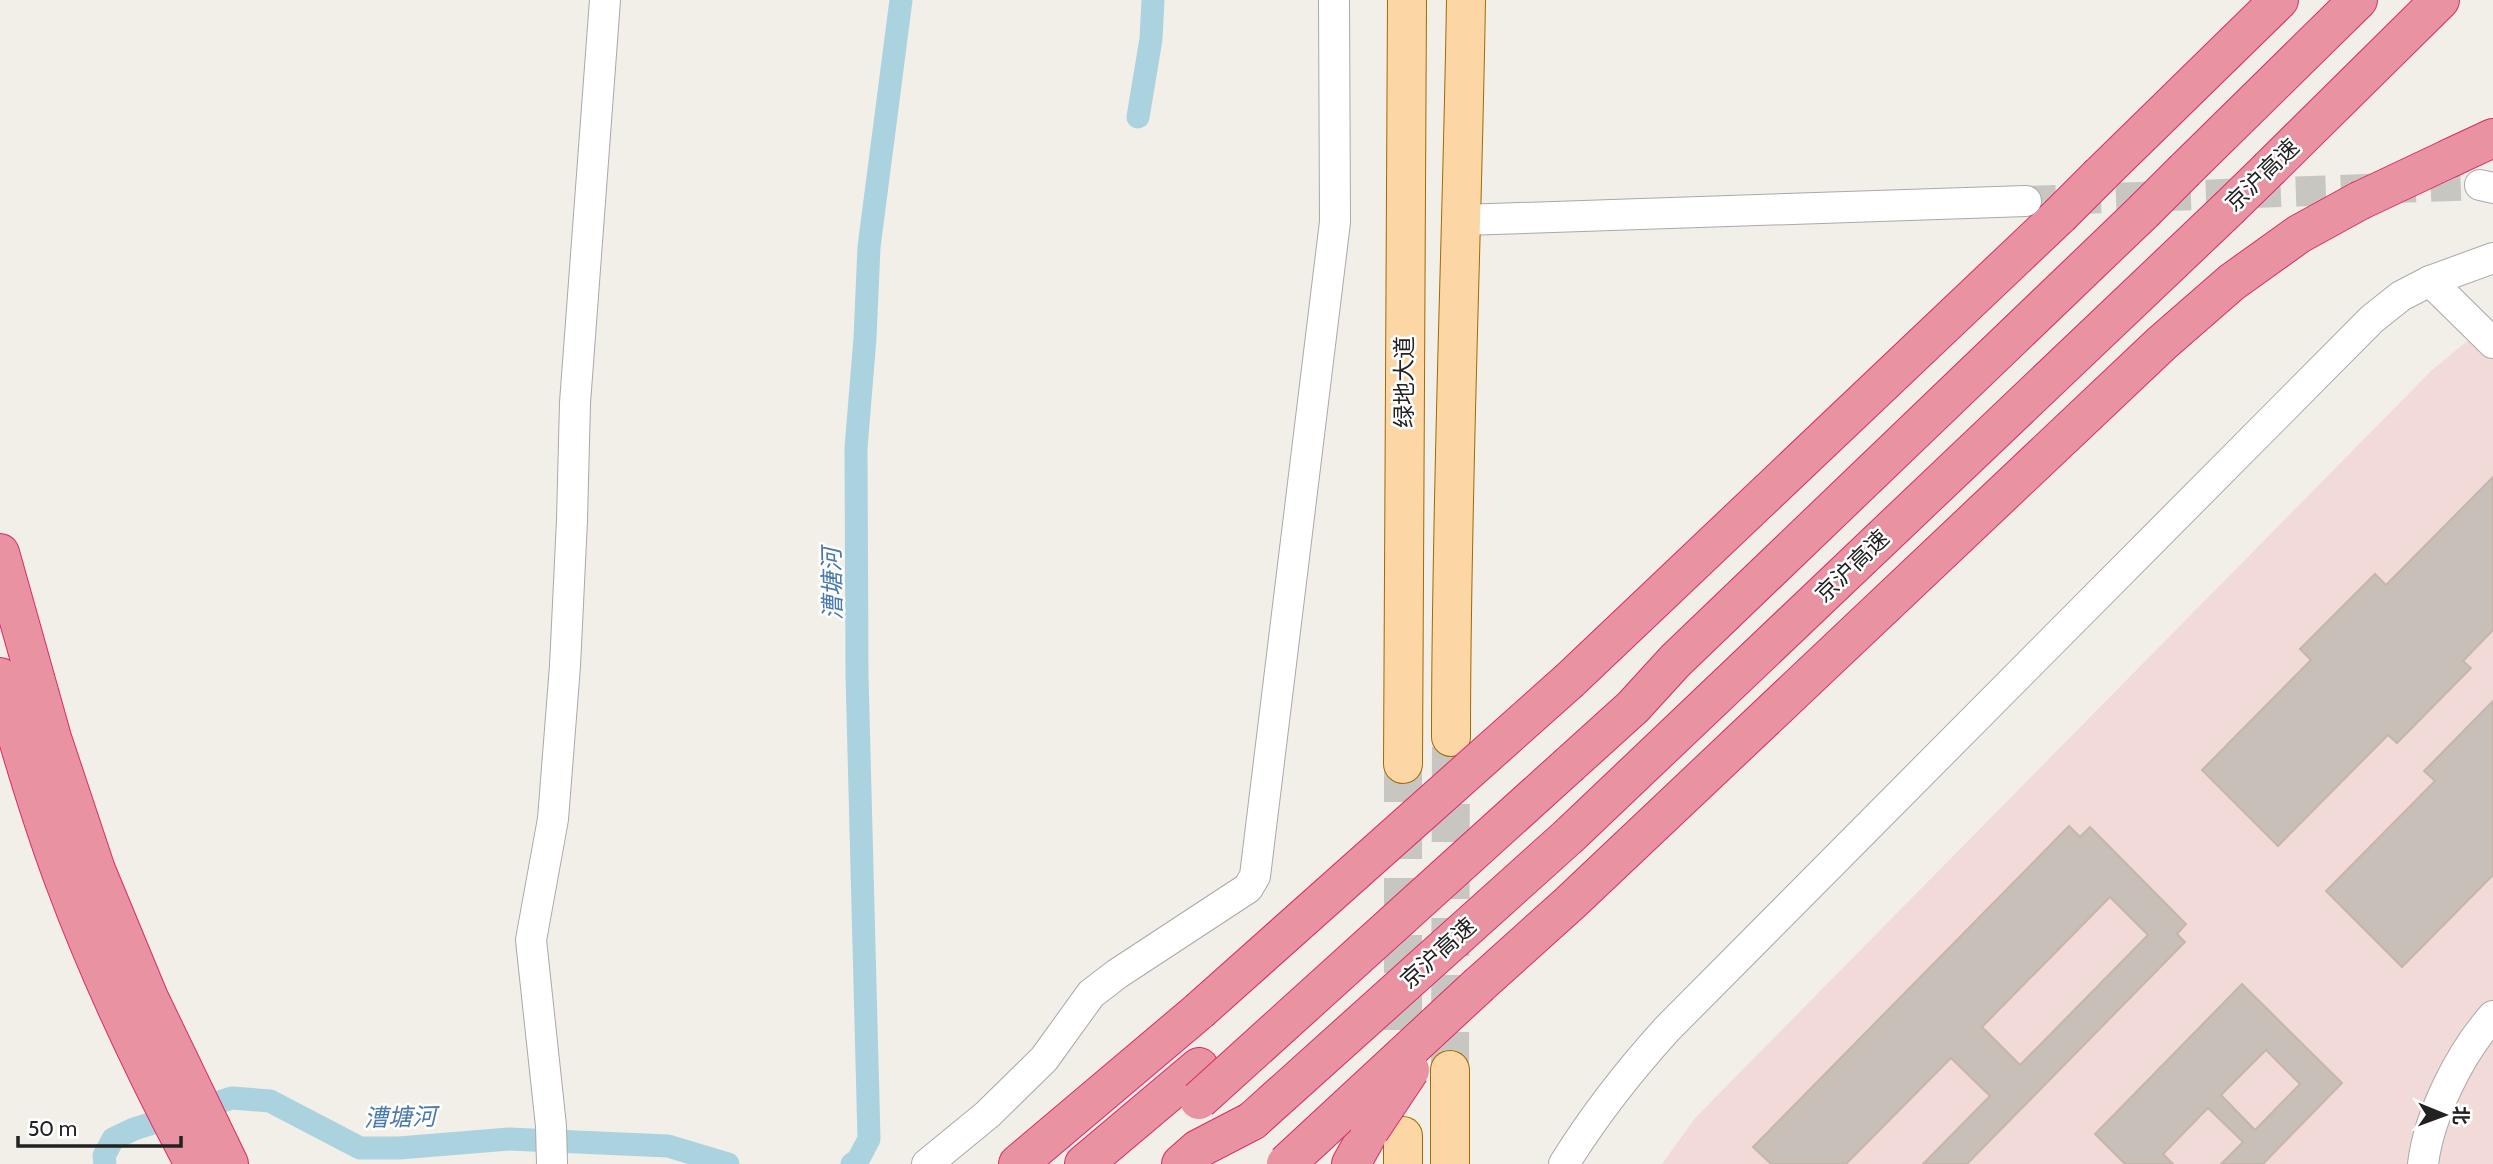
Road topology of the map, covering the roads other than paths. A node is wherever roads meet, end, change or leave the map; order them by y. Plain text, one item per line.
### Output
1 (606, 0) edge
2 (1334, 0) edge
3 (1407, 0) edge
4 (1466, 0) edge
5 (2279, 0) edge
6 (2358, 0) edge
7 (2440, 0) edge
8 (2493, 138) edge
9 (2042, 208) junction
10 (1463, 220) junction
11 (2493, 258) edge
12 (2430, 281) junction
13 (2493, 342) edge
14 (3, 566) edge
15 (0, 677) edge
16 (1451, 737) tunnel mouth
17 (1403, 764) tunnel mouth
18 (1480, 984) junction
19 (2493, 1016) edge
20 (162, 1068) junction
21 (1450, 1070) tunnel mouth
22 (1199, 1083) junction
23 (1198, 1159) edge
24 (214, 1161) edge
25 (552, 1164) edge
26 (927, 1164) edge
27 (1018, 1164) edge
28 (1084, 1164) edge
29 (1125, 1164) edge
30 (1286, 1164) edge
31 (1351, 1164) edge
32 (1450, 1164) edge
33 (1564, 1164) edge
34 (2423, 1164) edge

1 - 25 street
2 - 26 street
3 - 17 main road, 绿地大道
4 - 10 main road
5 - 9 highway, bridge
6 - 22 highway, bridge
7 - 23 highway, 京沪高速, bridge
8 - 18 highway, bridge
9 - 10 street
9 - 27 highway, bridge
10 - 16 main road
11 - 12 street
12 - 13 street
12 - 33 street
14 - 20 highway
15 - 20 highway
18 - 30 highway, bridge
18 - 31 highway, bridge
19 - 34 street
20 - 24 highway
21 - 32 main road
22 - 28 highway
22 - 29 highway

